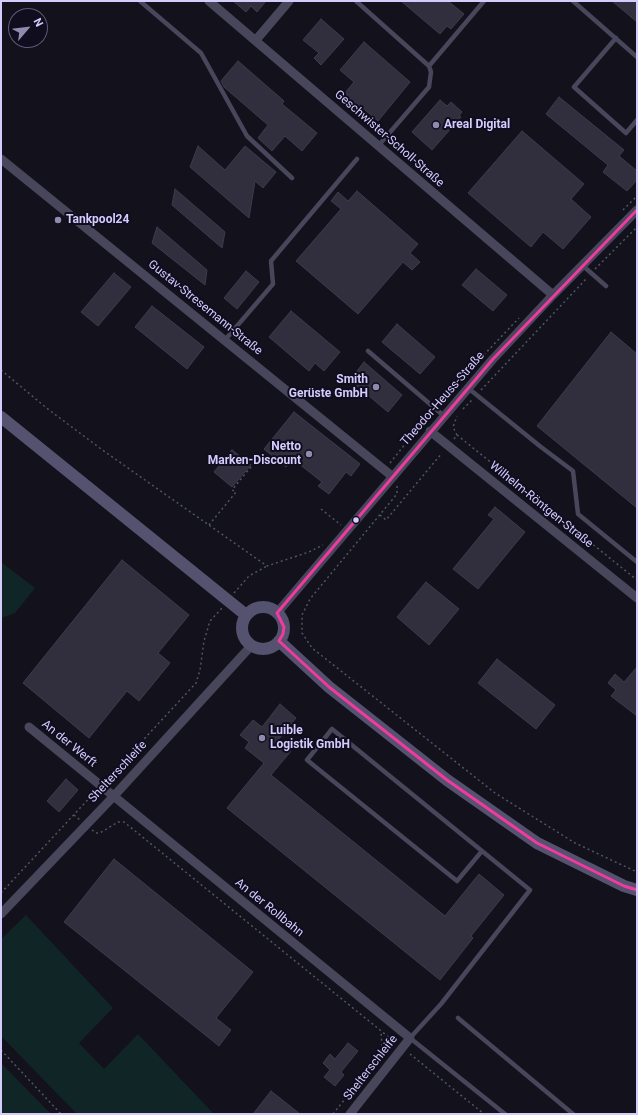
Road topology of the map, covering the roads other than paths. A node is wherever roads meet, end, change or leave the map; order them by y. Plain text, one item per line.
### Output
1 (140, 1) edge
2 (210, 1) edge
3 (289, 1) edge
4 (356, 1) edge
5 (484, 1) edge
6 (573, 1) edge
7 (616, 38) junction
8 (256, 40) junction
9 (637, 57) edge
10 (429, 66) junction
11 (637, 120) edge
12 (379, 145) junction
13 (1, 159) edge
14 (357, 159) dead end
15 (292, 178) dead end
16 (637, 210) edge
17 (582, 265) junction
18 (606, 286) dead end
19 (553, 295) junction
20 (225, 340) junction
21 (368, 351) dead end
22 (468, 388) junction
23 (444, 416) junction
24 (1, 417) edge
25 (430, 431) junction
26 (393, 477) junction
27 (637, 562) edge
28 (637, 598) edge
29 (277, 613) junction
30 (246, 615) junction
31 (279, 641) junction
32 (251, 646) junction
33 (29, 727) dead end
34 (112, 797) junction
35 (482, 851) junction
36 (637, 890) edge
37 (1, 914) edge
38 (458, 1018) dead end
39 (410, 1038) junction
40 (350, 1114) edge
41 (505, 1114) edge
42 (573, 1114) edge

1 - 15 lane
2 - 8 street, Geschwister-Scholl-Straße
3 - 8 street
4 - 10 lane
5 - 10 lane
6 - 7 lane
7 - 9 lane
7 - 11 lane
8 - 12 street, Geschwister-Scholl-Straße
10 - 12 lane
12 - 19 street, Geschwister-Scholl-Straße
13 - 20 street, Gustav-Stresemann-Straße
14 - 20 lane
16 - 17 street, Theodor-Heuss-Straße
17 - 18 lane
17 - 19 street, Theodor-Heuss-Straße
19 - 22 street, Theodor-Heuss-Straße
20 - 26 street, Gustav-Stresemann-Straße
21 - 23 lane
22 - 23 street, Theodor-Heuss-Straße
22 - 27 lane
23 - 25 street, Theodor-Heuss-Straße
24 - 30 main road
25 - 26 street, Theodor-Heuss-Straße
25 - 28 street, Wilhelm-Röntgen-Straße
26 - 29 street, Theodor-Heuss-Straße
29 - 30 main road
29 - 31 main road
30 - 32 main road
31 - 32 main road
31 - 36 main road
32 - 34 street, Shelterschleife
33 - 34 street, An der Werft
34 - 37 street, Shelterschleife
34 - 39 street, An der Rollbahn
35 - 35 lane
35 - 39 lane
38 - 42 lane
39 - 40 street, Shelterschleife
39 - 41 lane

